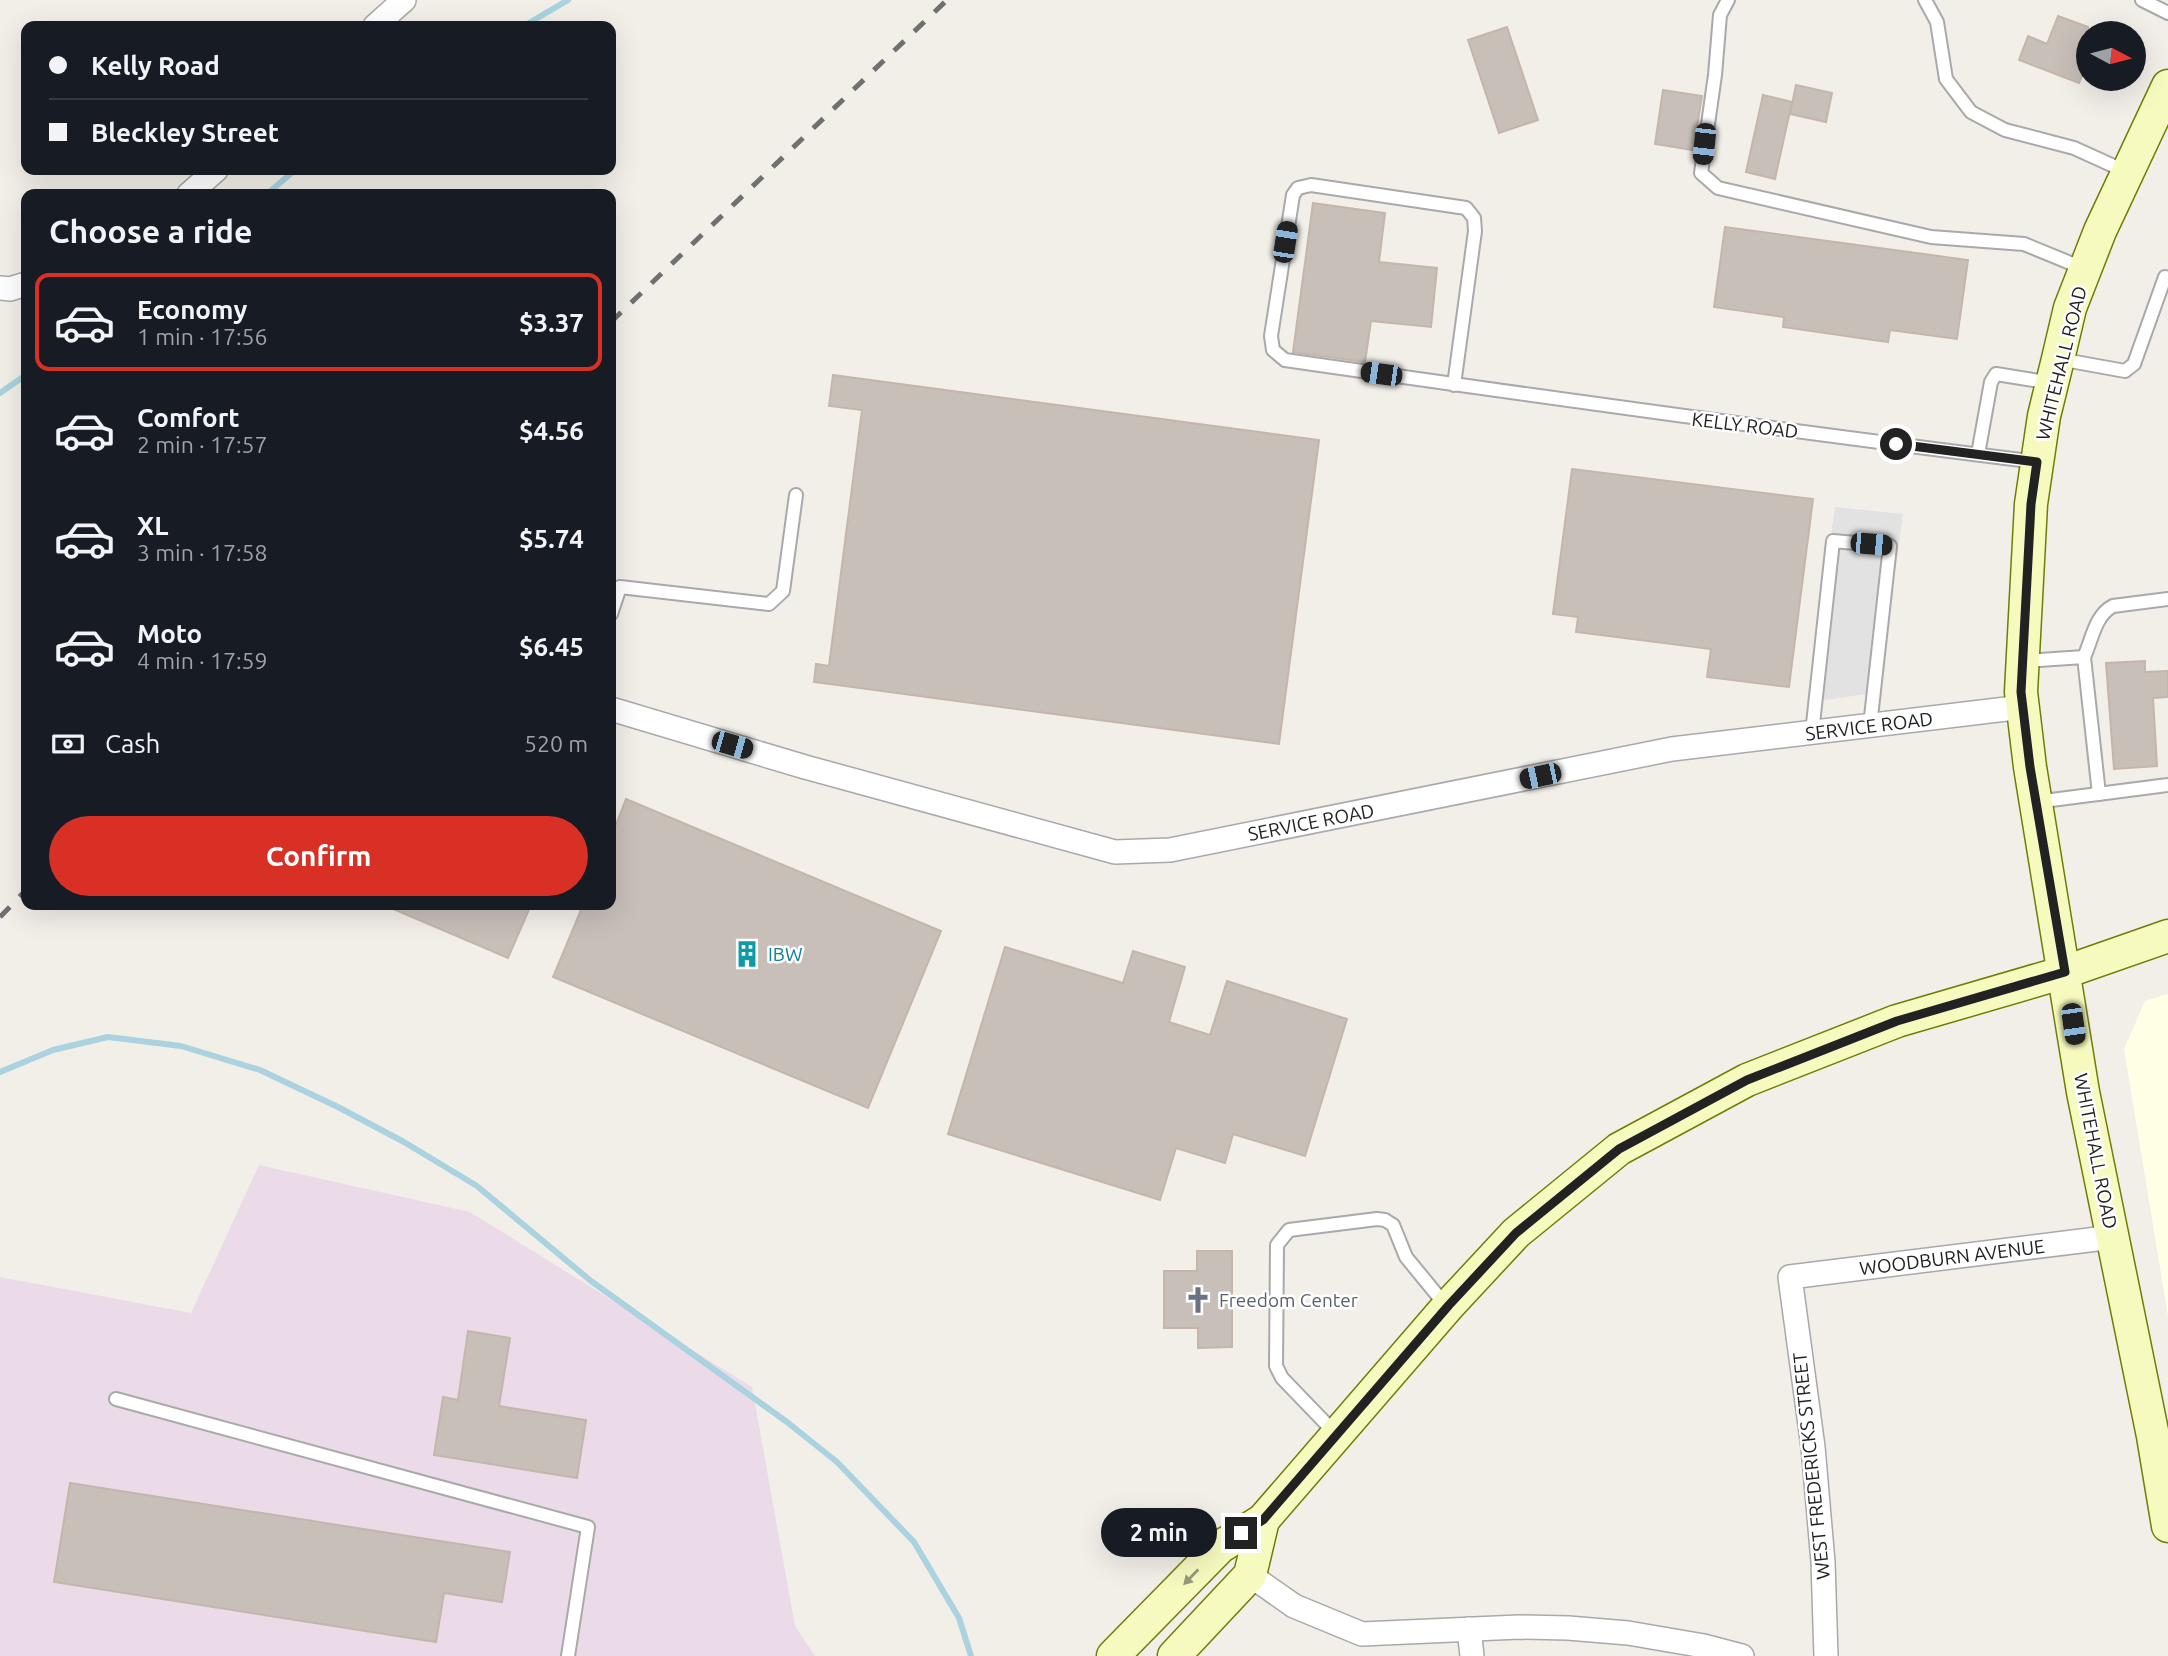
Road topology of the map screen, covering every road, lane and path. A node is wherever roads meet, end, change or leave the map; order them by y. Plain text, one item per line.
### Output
1 (404, 0) edge
2 (1728, 0) edge
3 (1925, 0) edge
4 (2142, 0) edge
5 (2168, 13) edge
6 (381, 21) edge
7 (2168, 86) edge
8 (2127, 172) junction
9 (210, 175) edge
10 (194, 189) edge
11 (2086, 269) junction
12 (2165, 277) dead end
13 (21, 286) edge
14 (0, 288) edge
15 (2055, 371) junction
16 (1454, 385) junction
17 (1978, 454) junction
18 (2037, 462) junction
19 (796, 495) dead end
20 (616, 599) edge
21 (2168, 599) edge
22 (2084, 657) junction
23 (2023, 661) junction
24 (2023, 707) junction
25 (616, 710) edge
26 (1870, 726) junction
27 (1812, 733) junction
28 (2168, 785) edge
29 (2099, 794) junction
30 (2036, 802) junction
31 (2168, 936) edge
32 (2065, 972) junction
33 (2113, 1237) junction
34 (1790, 1278) joint
35 (1447, 1308) junction
36 (116, 1399) dead end
37 (1336, 1434) junction
38 (1263, 1520) junction
39 (2168, 1526) edge
40 (1250, 1575) junction
41 (1469, 1629) junction
42 (568, 1656) edge
43 (1113, 1656) edge
44 (1174, 1656) edge
45 (1472, 1656) edge
46 (1742, 1656) edge
47 (1826, 1656) edge

1 - 6 street
2 - 11 lane
3 - 8 lane
4 - 5 lane
7 - 8 street, WHITEHALL ROAD
8 - 11 street, WHITEHALL ROAD
9 - 10 street
11 - 15 street, WHITEHALL ROAD
12 - 15 lane
13 - 14 street
15 - 17 lane
15 - 18 street, WHITEHALL ROAD
16 - 16 lane, KELLY ROAD
16 - 17 lane, KELLY ROAD
17 - 18 lane, KELLY ROAD
18 - 23 street, WHITEHALL ROAD
19 - 20 lane
21 - 22 lane
22 - 23 lane
22 - 29 lane
23 - 24 street, WHITEHALL ROAD
24 - 26 street, SERVICE ROAD
24 - 30 street, WHITEHALL ROAD
25 - 27 street, SERVICE ROAD
26 - 27 street, SERVICE ROAD
26 - 27 lane
28 - 29 lane
29 - 30 lane
30 - 32 street, WHITEHALL ROAD
31 - 32 street
32 - 33 street, WHITEHALL ROAD
32 - 35 street
33 - 34 street, WOODBURN AVENUE
33 - 39 street, WHITEHALL ROAD
34 - 47 street, WEST FREDERICKS STREET
35 - 37 street
35 - 37 lane
36 - 42 lane
37 - 38 street
38 - 40 street
38 -> 43 street
40 - 41 street
40 - 44 street
41 - 45 street
41 - 46 street

